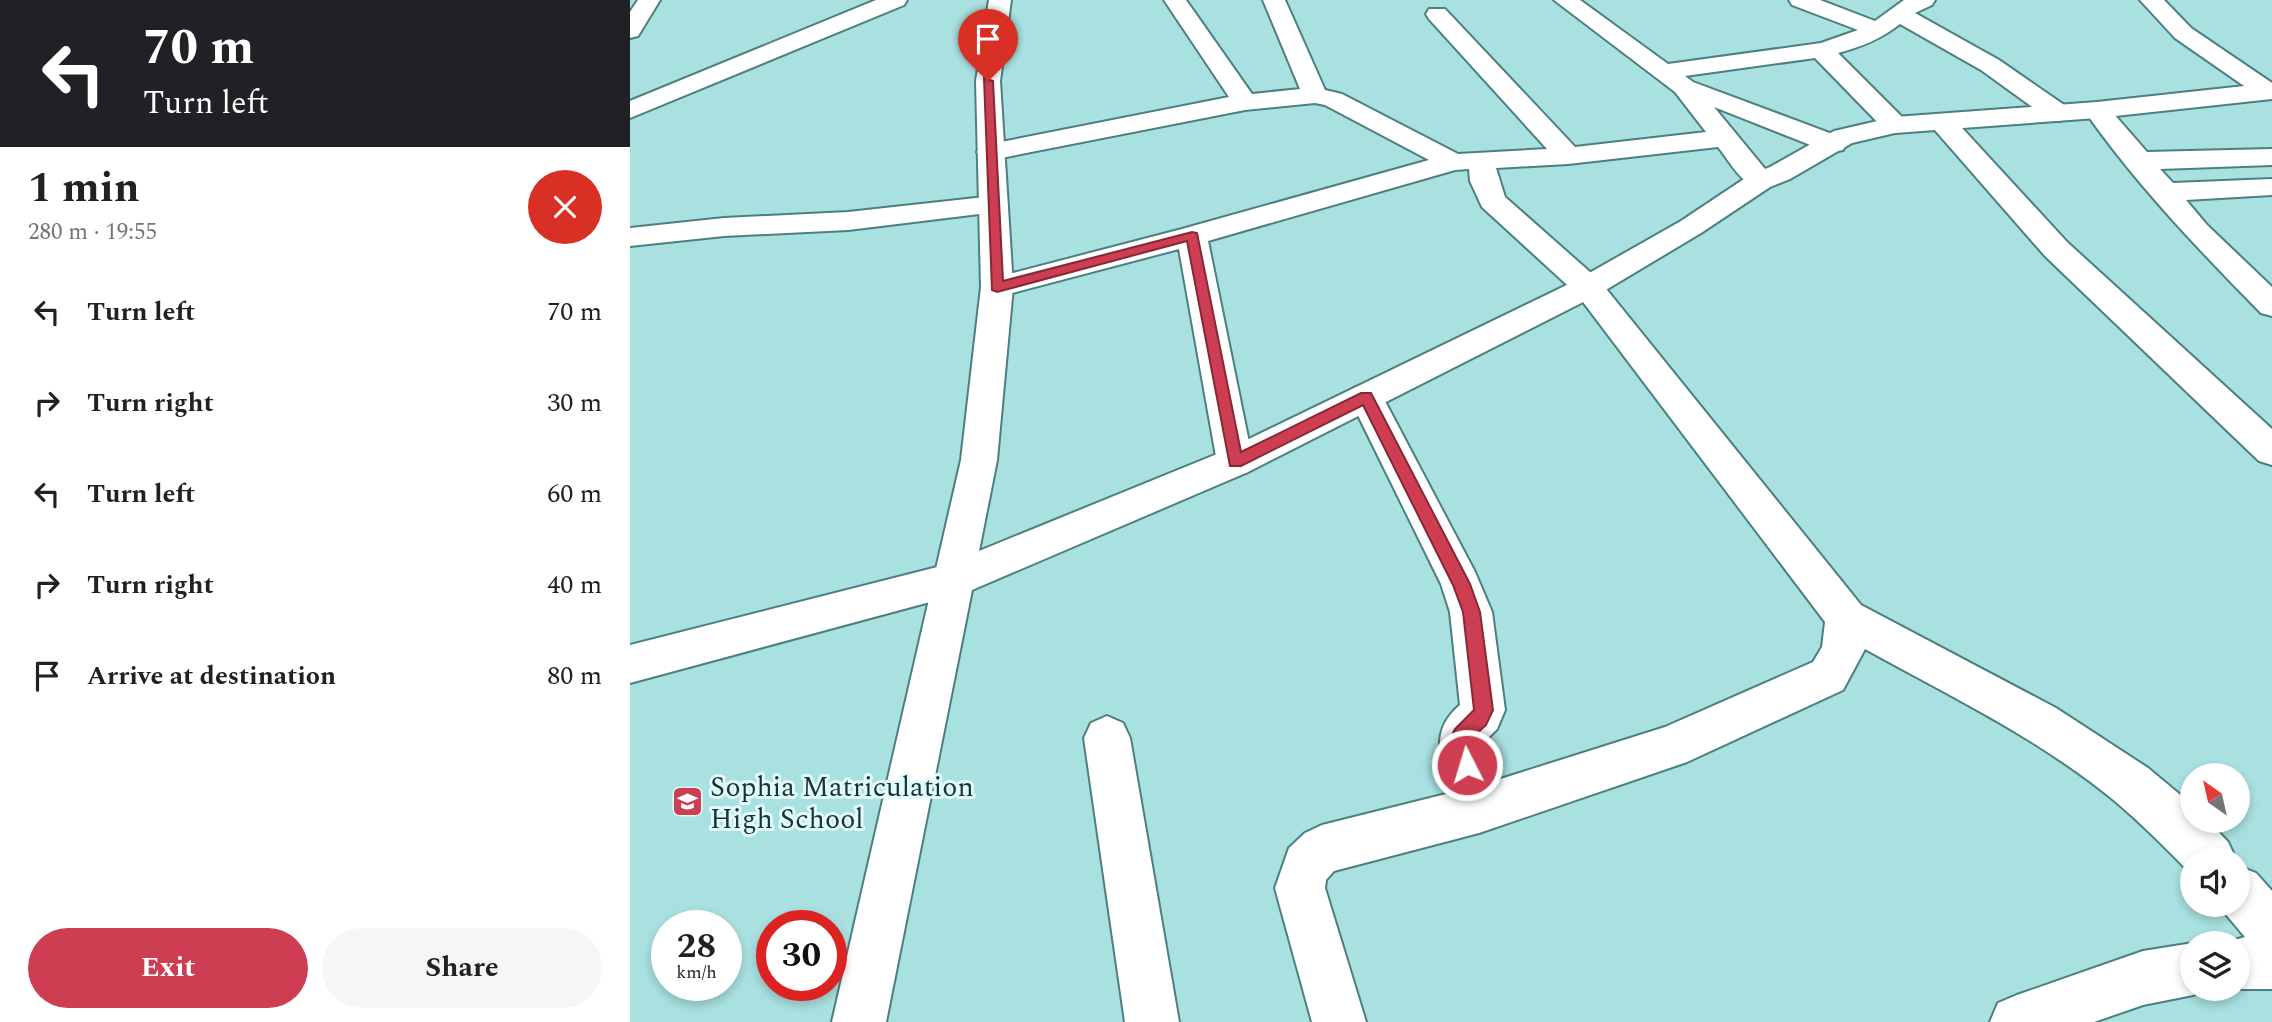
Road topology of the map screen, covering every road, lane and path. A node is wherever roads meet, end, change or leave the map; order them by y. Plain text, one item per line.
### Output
1 (649, 0) edge
2 (896, 0) edge
3 (1000, 0) edge
4 (1175, 0) edge
5 (1274, 0) edge
6 (1600, 0) edge
7 (1800, 0) edge
8 (1924, 0) edge
9 (2151, 0) edge
10 (1568, 3) edge
11 (1437, 14) dead end
12 (1899, 14) junction
13 (1878, 30) junction
14 (630, 31) edge
15 (1821, 50) junction
16 (1673, 80) junction
17 (2270, 91) edge
18 (1315, 95) junction
19 (1245, 102) junction
20 (630, 110) edge
21 (2097, 110) junction
22 (2058, 113) junction
23 (1943, 123) junction
24 (1895, 125) junction
25 (1723, 138) junction
26 (1833, 144) junction
27 (991, 152) junction
28 (1568, 156) junction
29 (2272, 157) edge
30 (2138, 160) junction
31 (1468, 162) junction
32 (1760, 181) junction
33 (2272, 187) edge
34 (2165, 192) junction
35 (994, 205) junction
36 (1192, 236) junction
37 (630, 237) edge
38 (997, 287) junction
39 (1588, 287) junction
40 (2272, 305) edge
41 (1366, 397) junction
42 (2272, 451) edge
43 (1235, 462) junction
44 (954, 580) junction
45 (1846, 618) junction
46 (630, 664) edge
47 (1107, 738) dead end
48 (1479, 809) junction
49 (2200, 847) edge
50 (2250, 905) edge
51 (2272, 930) edge
52 (2272, 963) edge
53 (2250, 964) edge
54 (2180, 971) edge
55 (859, 1022) edge
56 (1152, 1022) edge
57 (1339, 1022) edge
58 (2017, 1022) edge

1 - 14 street
2 - 20 street
3 - 27 street
4 - 19 street
5 - 18 street
6 - 10 street
7 - 13 street
8 - 12 street
9 - 17 street
10 - 16 street
11 - 28 street
12 - 13 street
12 - 22 street
13 - 15 street
15 - 16 street
15 - 24 street
16 - 25 street
16 - 26 street
17 - 21 street
18 - 19 street
18 - 31 street
19 - 27 street
21 - 22 street
21 - 30 street
22 - 23 street
23 - 24 street
23 - 42 street
24 - 26 street
25 - 28 street
25 - 32 street
26 - 32 street
27 - 35 street
28 - 31 street
29 - 30 street
30 - 34 street
31 - 36 street
31 - 39 street
32 - 39 street
33 - 34 street
34 - 40 street
35 - 37 street
35 - 38 street
36 - 38 street
36 - 43 street
38 - 44 street
39 - 41 street
39 - 45 street
41 - 43 street
41 - 48 street
43 - 44 street
44 - 46 street
44 - 55 street
45 - 48 street
45 - 49 street
47 - 56 street
48 - 57 street
50 - 51 street
52 - 53 street
54 - 58 street

